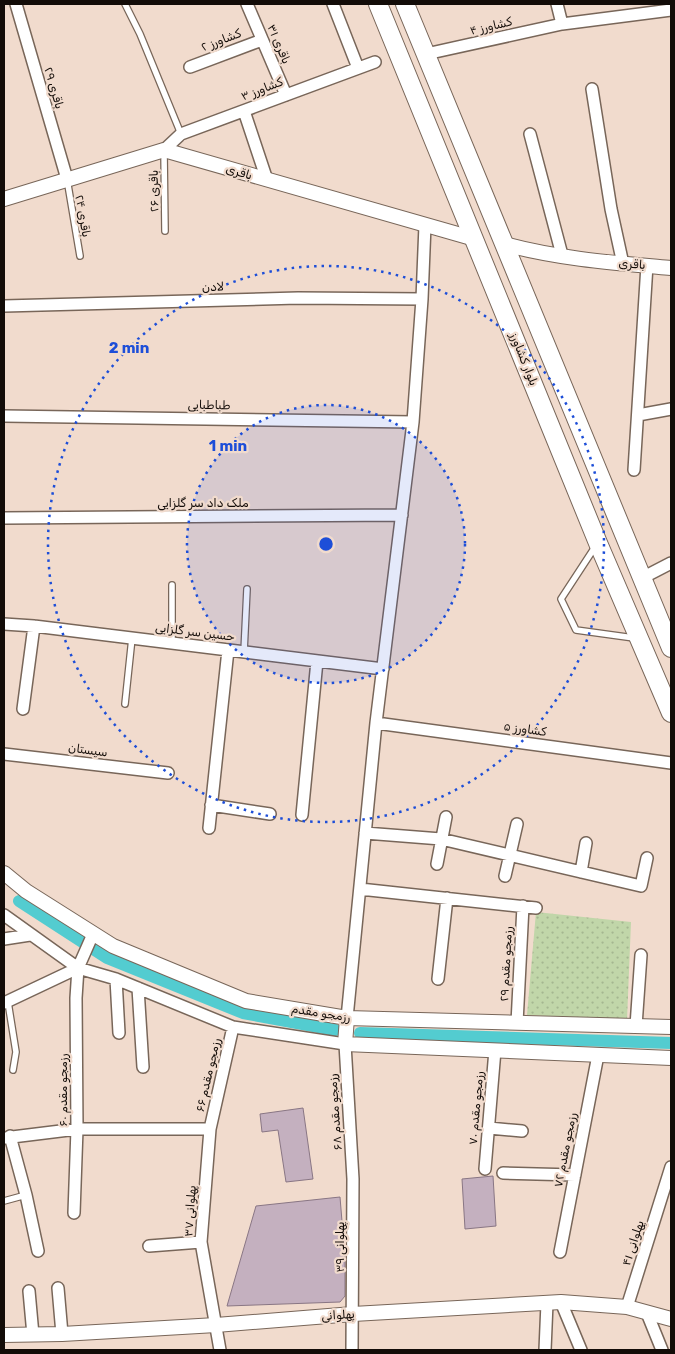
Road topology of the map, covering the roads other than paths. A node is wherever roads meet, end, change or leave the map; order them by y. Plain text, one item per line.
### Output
1 (16, 4) edge
2 (125, 4) edge
3 (247, 4) edge
4 (333, 4) edge
5 (378, 4) edge
6 (387, 4) edge
7 (395, 4) edge
8 (405, 4) edge
9 (557, 4) edge
10 (652, 9) edge
11 (671, 10) edge
12 (562, 24) junction
13 (262, 40) junction
14 (423, 47) junction
15 (397, 49) junction
16 (375, 62) dead end
17 (190, 67) dead end
18 (358, 68) junction
19 (592, 89) dead end
20 (286, 95) junction
21 (244, 111) junction
22 (181, 134) junction
23 (530, 134) dead end
24 (164, 150) junction
25 (67, 179) junction
26 (267, 180) junction
27 (4, 199) edge
28 (425, 224) junction
29 (165, 231) dead end
30 (475, 239) junction
31 (504, 244) junction
32 (80, 256) dead end
33 (562, 256) junction
34 (623, 264) junction
35 (646, 265) junction
36 (671, 268) edge
37 (422, 299) junction
38 (4, 306) edge
39 (671, 410) edge
40 (638, 415) junction
41 (4, 416) edge
42 (414, 422) junction
43 (634, 470) dead end
44 (402, 515) junction
45 (4, 518) edge
46 (598, 543) junction
47 (671, 563) edge
48 (642, 578) junction
49 (172, 585) dead end
50 (247, 589) dead end
51 (4, 624) edge
52 (34, 626) junction
53 (132, 638) junction
54 (640, 638) junction
55 (172, 643) junction
56 (671, 648) edge
57 (228, 650) junction
58 (244, 652) junction
59 (317, 661) junction
60 (383, 669) junction
61 (124, 704) dead end
62 (24, 709) dead end
63 (671, 713) edge
64 (376, 723) junction
65 (4, 754) edge
66 (671, 763) edge
67 (168, 773) dead end
68 (211, 805) junction
69 (270, 814) dead end
70 (302, 815) dead end
71 (446, 818) dead end
72 (517, 824) dead end
73 (209, 828) dead end
74 (365, 833) junction
75 (441, 839) junction
76 (586, 843) dead end
77 (510, 855) junction
78 (647, 858) dead end
79 (437, 864) dead end
80 (581, 872) junction
81 (4, 873) edge
82 (505, 876) dead end
83 (360, 889) junction
84 (447, 898) junction
85 (523, 906) junction
86 (536, 908) dead end
87 (4, 915) edge
88 (30, 934) junction
89 (91, 937) junction
90 (4, 939) edge
91 (641, 955) dead end
92 (80, 963) junction
93 (116, 979) junction
94 (438, 979) dead end
95 (138, 988) junction
96 (6, 1002) edge
97 (347, 1018) junction
98 (517, 1023) junction
99 (636, 1026) junction
100 (233, 1027) junction
101 (671, 1027) edge
102 (118, 1033) dead end
103 (345, 1044) junction
104 (495, 1050) junction
105 (598, 1054) junction
106 (671, 1058) edge
107 (143, 1067) dead end
108 (13, 1070) dead end
109 (489, 1128) junction
110 (77, 1129) junction
111 (210, 1129) junction
112 (522, 1131) dead end
113 (7, 1137) edge
114 (671, 1167) edge
115 (485, 1168) dead end
116 (503, 1173) dead end
117 (575, 1175) junction
118 (353, 1179) joint
119 (26, 1195) junction
120 (4, 1200) edge
121 (74, 1213) dead end
122 (201, 1242) junction
123 (149, 1246) dead end
124 (38, 1251) dead end
125 (560, 1252) dead end
126 (58, 1288) dead end
127 (29, 1291) dead end
128 (554, 1302) junction
129 (627, 1307) junction
130 (647, 1313) junction
131 (353, 1314) junction
132 (671, 1319) edge
133 (216, 1325) junction
134 (33, 1334) junction
135 (62, 1334) junction
136 (4, 1335) edge
137 (220, 1350) edge
138 (352, 1350) edge
139 (546, 1350) edge
140 (581, 1350) edge
141 (662, 1350) edge

1 - 25 street, باقری ۲۹
2 - 22 lane
3 - 13 street, باقری ۳۱
4 - 18 street
5 - 15 main road, بلوار کشاورز
6 - 15 main road
7 - 14 main road
8 - 14 main road, بلوار کشاورز
9 - 12 street
10 - 11 street, کشاورز ۴
10 - 12 street, کشاورز ۴
12 - 14 street, کشاورز ۴
13 - 17 street, کشاورز ۲
13 - 20 street, باقری ۳۱
14 - 31 main road, بلوار کشاورز
15 - 30 main road, بلوار کشاورز
16 - 18 street, کشاورز ۳
18 - 20 street, کشاورز ۳
19 - 34 street
20 - 21 street, کشاورز ۳
21 - 22 street, کشاورز ۳
21 - 26 street
22 - 24 street, کشاورز ۳
23 - 33 street
24 - 25 street
24 - 26 street, باقری
24 - 29 lane, باقری ۲۶
25 - 27 street
25 - 32 lane, باقری ۲۴
26 - 28 street, باقری
28 - 30 street, باقری
28 - 37 street
30 - 46 main road, بلوار کشاورز
31 - 33 street, باقری
31 - 48 main road, بلوار کشاورز
33 - 34 street, باقری
34 - 35 street, باقری
35 - 36 street, باقری
35 - 40 street
37 - 38 street, لادن
37 - 42 street
39 - 40 street
40 - 43 street
41 - 42 street, طباطبایی
42 - 44 street
44 - 45 street, ملک داد سر گلزایی
44 - 60 street
46 - 54 main road, بلوار کشاورز
46 - 54 lane
47 - 48 street
48 - 56 main road, بلوار کشاورز
49 - 55 lane
50 - 58 lane
51 - 52 street, حسین سر گلزایی
52 - 53 street, حسین سر گلزایی
52 - 62 street
53 - 55 street, حسین سر گلزایی
53 - 61 lane
54 - 63 main road, بلوار کشاورز
55 - 57 street, حسین سر گلزایی
57 - 58 street, حسین سر گلزایی
57 - 68 street
58 - 59 street, حسین سر گلزایی
59 - 60 street, حسین سر گلزایی
59 - 70 street
60 - 64 street
64 - 66 street, کشاورز ۵
64 - 74 street
65 - 67 street, سیستان
68 - 69 street
68 - 73 street
71 - 75 street
72 - 77 street
74 - 75 street
74 - 83 street
75 - 77 street
75 - 79 street
76 - 80 street
77 - 80 street
77 - 82 street
78 - 80 street
81 - 89 street, رزمجو مقدم
83 - 84 street
83 - 97 street
84 - 85 street
84 - 94 street
85 - 86 street
85 - 98 street, رزمجو مقدم ۲۹
87 - 88 street
88 - 90 street
88 - 92 street
89 - 92 street, رزمجو مقدم ۶۰
89 - 97 street, رزمجو مقدم
91 - 99 street
92 - 93 street
92 - 96 street
92 - 110 street, رزمجو مقدم ۶۰
93 - 95 street
93 - 102 street
95 - 100 street
95 - 107 street
96 - 108 lane
97 - 98 street, رزمجو مقدم
97 - 103 street
98 - 99 street, رزمجو مقدم
99 - 101 street, رزمجو مقدم
100 - 103 street
100 - 111 street, رزمجو مقدم ۶۶
103 - 104 street
103 - 118 street, رزمجو مقدم ۶۸
104 - 105 street
104 - 109 street, رزمجو مقدم ۷۰
105 - 106 street
105 - 117 street, رزمجو مقدم ۷۲
109 - 112 street
109 - 115 street, رزمجو مقدم ۷۰
110 - 111 street
110 - 113 street
110 - 121 street, رزمجو مقدم ۶۰
111 - 122 street, پهلوانی ۳۷
113 - 119 street
114 - 129 street, پهلوانی ۴۱
116 - 117 street
117 - 125 street, رزمجو مقدم ۷۲
118 - 131 street, پهلوانی ۳۹
119 - 120 lane
119 - 124 street
122 - 123 street
122 - 133 street, پهلوانی ۳۷
126 - 135 street
127 - 134 street
128 - 129 street, پهلوانی
128 - 131 street, پهلوانی
128 - 139 street
128 - 140 street
129 - 130 street, پهلوانی
130 - 132 street, پهلوانی
130 - 141 street
131 - 133 street, پهلوانی
131 - 138 street, پهلوانی ۳۹
133 - 135 street, پهلوانی
133 - 137 street, پهلوانی ۳۷
134 - 135 street, پهلوانی
134 - 136 street, پهلوانی

